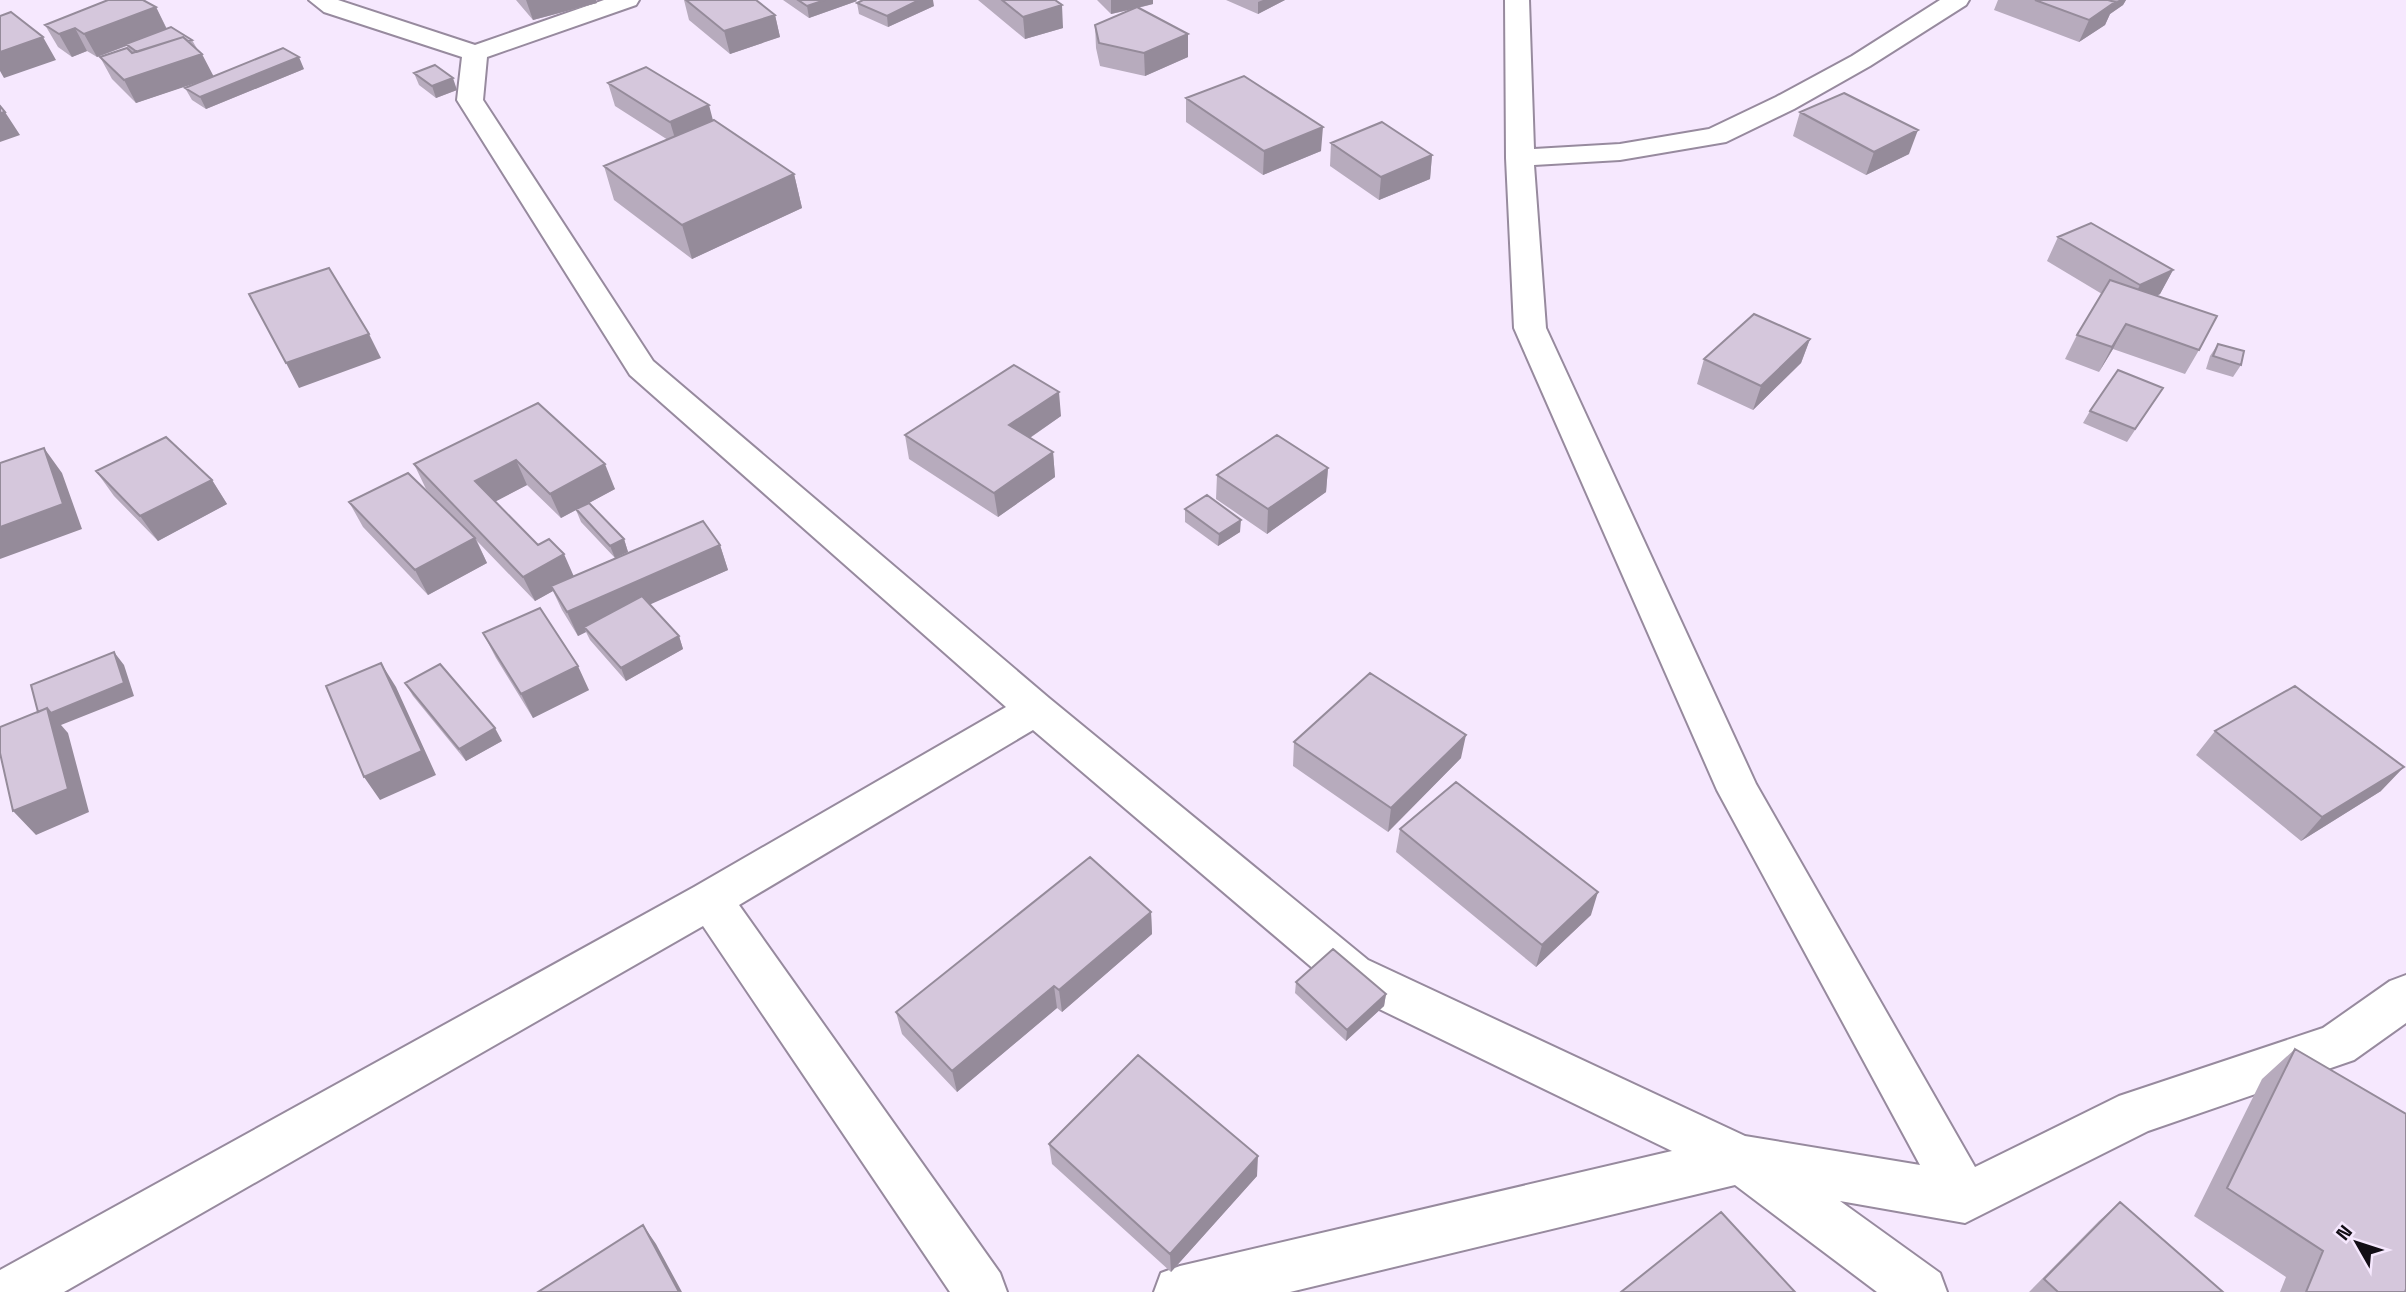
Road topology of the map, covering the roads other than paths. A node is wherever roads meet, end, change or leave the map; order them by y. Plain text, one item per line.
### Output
1 (321, 0) edge
2 (627, 0) edge
3 (1517, 0) edge
4 (1957, 0) edge
5 (475, 52) junction
6 (1520, 158) junction
7 (1035, 709) junction
8 (710, 900) junction
9 (2406, 996) edge
10 (1741, 1159) junction
11 (1965, 1198) junction
12 (13, 1292) edge
13 (981, 1292) edge
14 (1180, 1292) edge
15 (1921, 1292) edge

1 - 5 street
2 - 5 street
3 - 6 street
4 - 6 street
5 - 7 street
6 - 11 street
7 - 8 street
7 - 10 street
8 - 12 street
8 - 13 street
9 - 11 street
10 - 11 street
10 - 14 street
10 - 15 street

